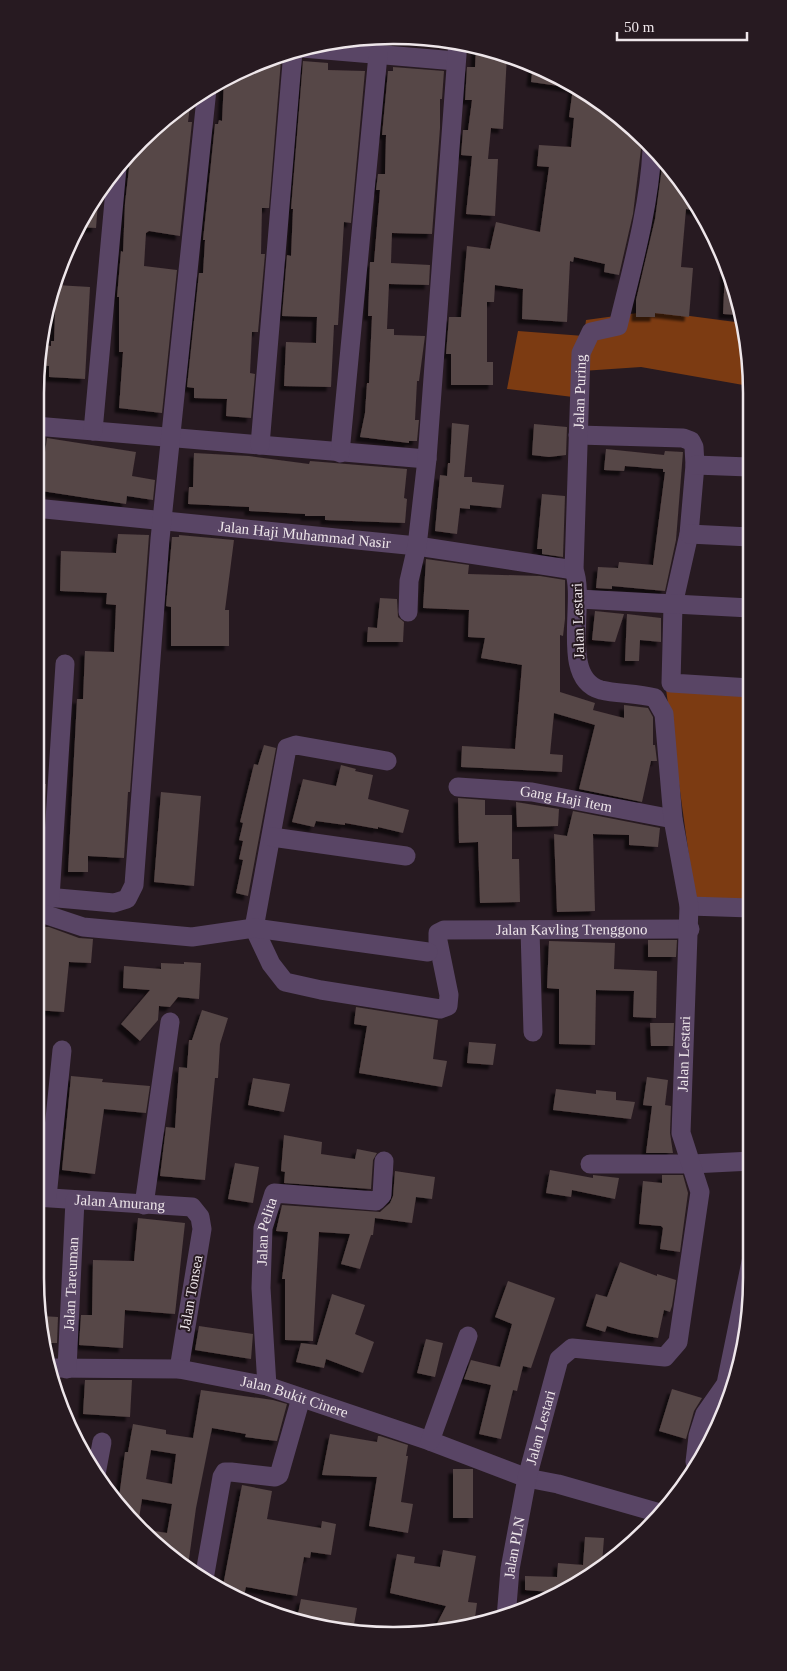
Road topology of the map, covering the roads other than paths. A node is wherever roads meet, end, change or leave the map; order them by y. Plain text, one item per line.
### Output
1 (457, 49) edge
2 (325, 50) edge
3 (378, 55) junction
4 (292, 59) edge
5 (456, 61) junction
6 (206, 99) edge
7 (651, 157) edge
8 (116, 181) edge
9 (44, 427) edge
10 (93, 431) junction
11 (578, 435) junction
12 (172, 438) junction
13 (260, 445) junction
14 (340, 452) junction
15 (427, 458) junction
16 (695, 465) junction
17 (743, 467) edge
18 (44, 509) edge
19 (162, 522) junction
20 (689, 534) junction
21 (743, 537) edge
22 (417, 546) junction
23 (574, 570) junction
24 (579, 599) junction
25 (673, 605) junction
26 (743, 608) edge
27 (408, 612) dead end
28 (65, 664) dead end
29 (743, 688) edge
30 (387, 761) dead end
31 (458, 787) dead end
32 (673, 818) junction
33 (272, 837) junction
34 (406, 856) dead end
35 (44, 886) edge
36 (44, 897) edge
37 (689, 906) junction
38 (743, 908) edge
39 (44, 914) edge
40 (254, 928) junction
41 (690, 929) junction
42 (530, 930) junction
43 (428, 952) dead end
44 (170, 1022) dead end
45 (533, 1032) dead end
46 (62, 1050) dead end
47 (384, 1161) dead end
48 (743, 1161) edge
49 (590, 1164) dead end
50 (692, 1164) junction
51 (44, 1176) edge
52 (44, 1197) edge
53 (75, 1200) junction
54 (144, 1205) junction
55 (200, 1217) joint
56 (740, 1322) edge
57 (468, 1336) dead end
58 (58, 1368) edge
59 (179, 1369) junction
60 (268, 1386) junction
61 (301, 1398) junction
62 (430, 1441) junction
63 (102, 1442) dead end
64 (696, 1452) edge
65 (98, 1464) edge
66 (527, 1478) junction
67 (653, 1511) edge
68 (205, 1572) edge
69 (507, 1609) edge

1 - 5 street
2 - 3 street
3 - 5 street
3 - 14 street
4 - 13 street
5 - 15 street
6 - 12 street
7 - 11 street, Jalan Puring
8 - 10 street
9 - 10 street
10 - 12 street
11 - 16 street
11 - 23 street, Jalan Puring
12 - 13 street
12 - 19 street
13 - 14 street
14 - 15 street
15 - 22 street
16 - 17 street
16 - 20 street
18 - 19 street, Jalan Haji Muhammad Nasir
19 - 22 street, Jalan Haji Muhammad Nasir
19 - 36 street
20 - 21 street
20 - 25 street
22 - 23 street, Jalan Haji Muhammad Nasir
22 - 27 street
23 - 24 street, Jalan Lestari
24 - 25 street
24 - 32 street, Jalan Lestari
25 - 26 street
25 - 29 street
28 - 35 street
30 - 33 street
31 - 32 street, Gang Haji Item
32 - 37 street, Jalan Lestari
33 - 34 street
33 - 40 street
37 - 38 street
37 - 41 street, Jalan Lestari
39 - 40 street
40 - 42 street, Jalan Kavling Trenggono
40 - 43 street
41 - 42 street, Jalan Kavling Trenggono
41 - 50 street, Jalan Lestari
42 - 45 street
44 - 54 street
46 - 51 street
47 - 60 street, Jalan Pelita
48 - 50 street
49 - 50 street
50 - 66 street, Jalan Lestari
52 - 53 street, Jalan Amurang
53 - 54 street, Jalan Amurang
53 - 58 street, Jalan Tareuman
54 - 55 street, Jalan Amurang
55 - 59 street, Jalan Tonsea
56 - 64 street
57 - 62 street
58 - 59 street, Jalan Bukit Cinere
59 - 60 street, Jalan Bukit Cinere
60 - 61 street, Jalan Bukit Cinere
61 - 62 street, Jalan Bukit Cinere
61 - 68 street
62 - 66 street, Jalan Bukit Cinere
63 - 65 street
66 - 67 street, Jalan Bukit Cinere
66 - 69 street, Jalan PLN

